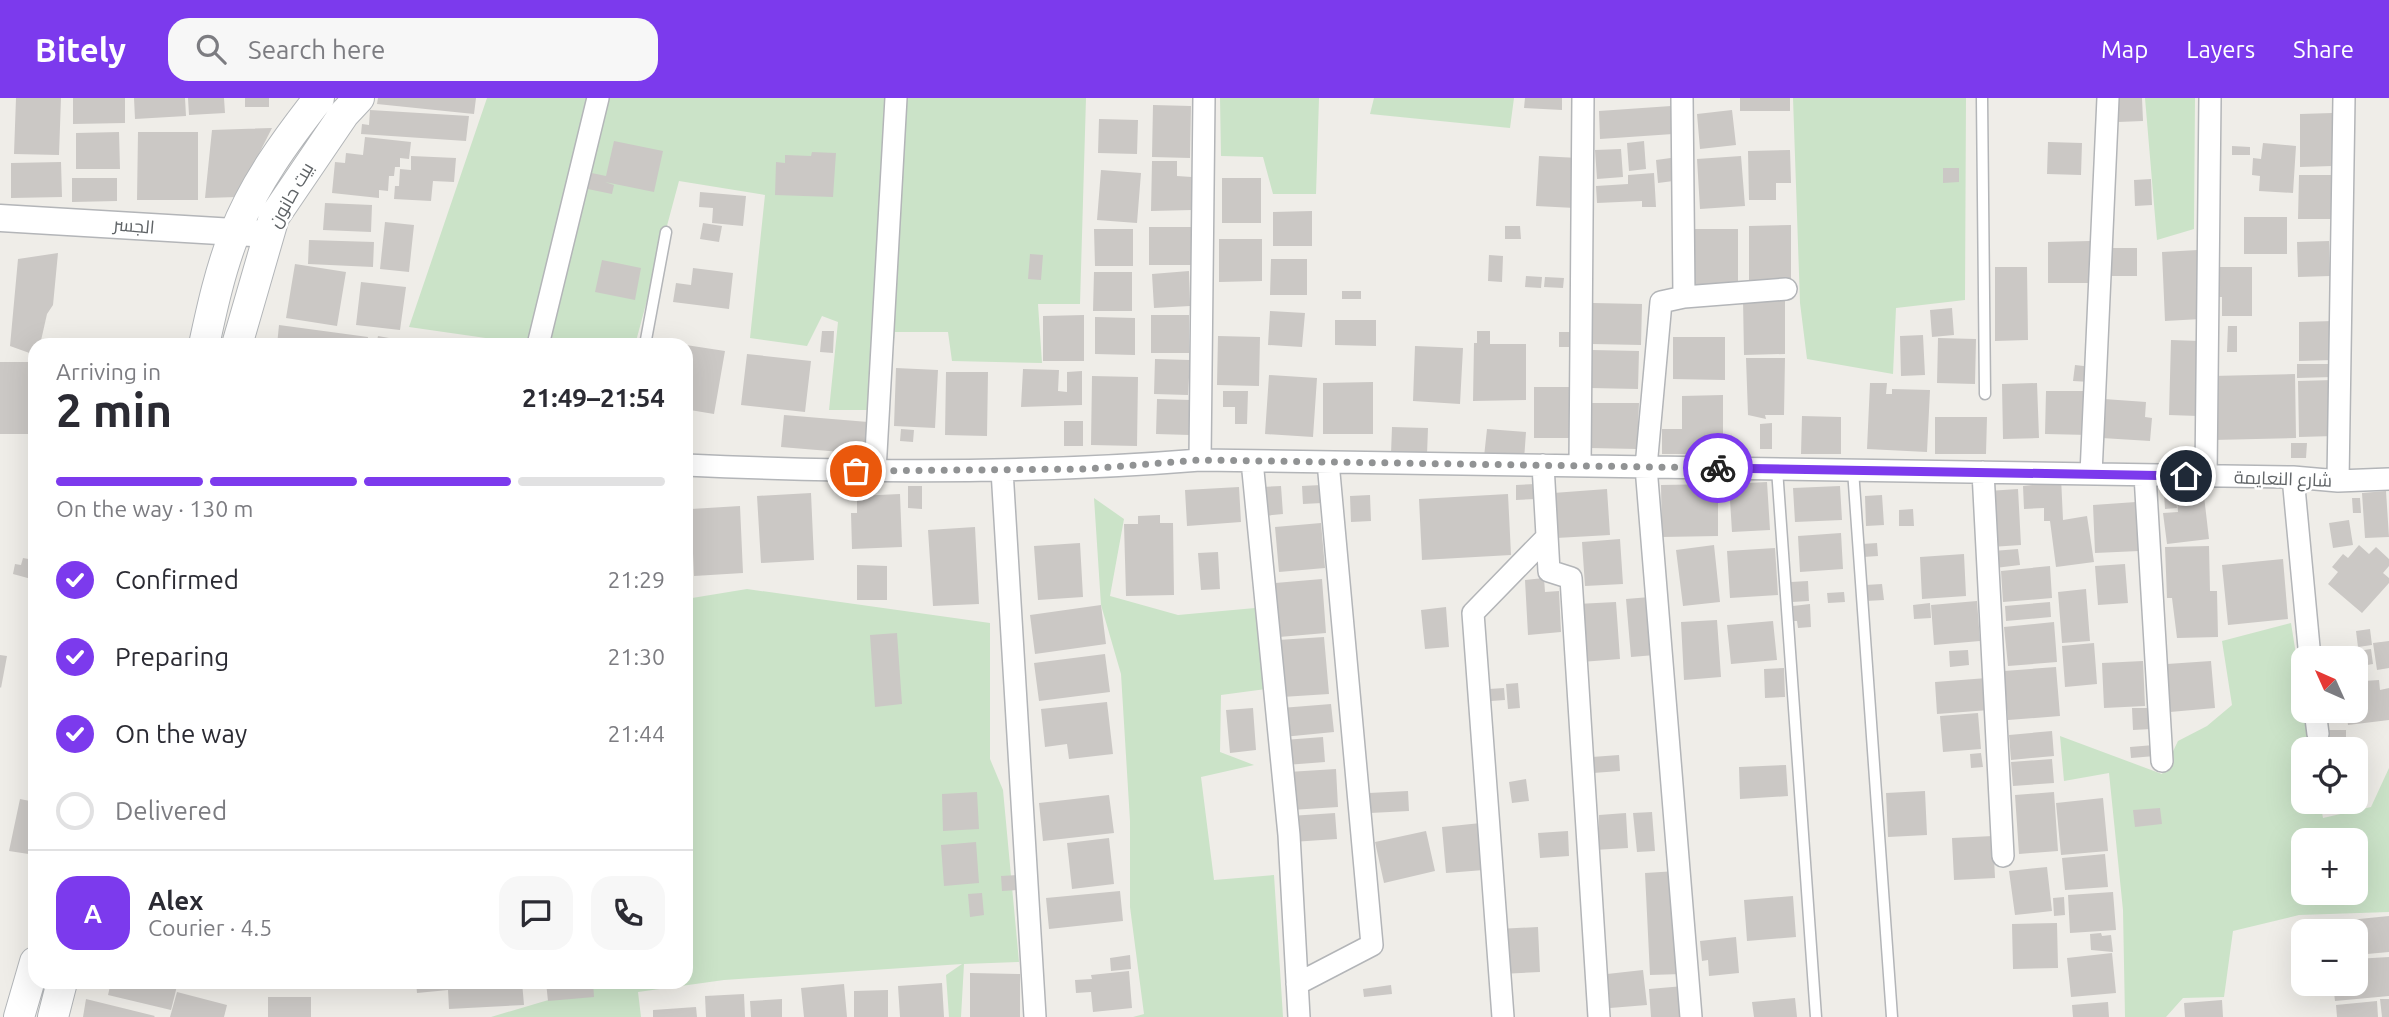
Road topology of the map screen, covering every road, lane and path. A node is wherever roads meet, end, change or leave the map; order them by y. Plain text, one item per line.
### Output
1 (319, 98) edge
2 (359, 98) edge
3 (598, 98) edge
4 (896, 98) edge
5 (1204, 98) edge
6 (1583, 98) edge
7 (1682, 98) edge
8 (1982, 98) edge
9 (2108, 98) edge
10 (2210, 98) edge
11 (2344, 98) edge
12 (0, 218) edge
13 (666, 232) dead end
14 (234, 234) junction
15 (268, 234) junction
16 (1786, 289) dead end
17 (1684, 297) junction
18 (206, 338) edge
19 (239, 338) edge
20 (540, 338) edge
21 (646, 338) edge
22 (1985, 394) dead end
23 (1200, 460) junction
24 (1252, 461) junction
25 (1328, 462) junction
26 (693, 465) edge
27 (1543, 465) junction
28 (1580, 466) junction
29 (1646, 467) junction
30 (1777, 469) junction
31 (1002, 470) junction
32 (1853, 470) junction
33 (875, 471) junction
34 (1983, 472) junction
35 (2091, 474) junction
36 (2146, 475) junction
37 (2206, 476) junction
38 (2293, 477) junction
39 (2389, 479) edge
40 (2338, 481) junction
41 (1547, 537) junction
42 (2309, 646) edge
43 (2317, 723) edge
44 (2318, 734) dead end
45 (2162, 761) dead end
46 (2003, 856) dead end
47 (1297, 984) junction
48 (28, 986) edge
49 (60, 989) edge
50 (19, 1017) edge
51 (53, 1017) edge
52 (1035, 1017) edge
53 (1299, 1017) edge
54 (1503, 1017) edge
55 (1599, 1017) edge
56 (1691, 1017) edge
57 (1816, 1017) edge
58 (1892, 1017) edge

1 - 14 main road, بيت حانون
2 - 15 main road, بيت حانون
3 - 20 street
4 - 33 street
5 - 23 street
6 - 28 street
7 - 17 street
8 - 22 lane
9 - 35 street
10 - 37 street
11 - 40 street
12 - 14 street, الجسر
13 - 21 lane
14 - 15 street, الجسر
14 - 18 main road, بيت حانون
15 - 19 main road, بيت حانون
16 - 17 street
17 - 29 street
23 - 24 street, شارع النعايمة
23 - 31 street, شارع النعايمة
24 - 25 street, شارع النعايمة
24 - 47 street
25 - 27 street, شارع النعايمة
25 - 47 street
26 - 33 street, شارع النعايمة
27 - 28 street, شارع النعايمة
27 - 41 street
28 - 29 street, شارع النعايمة
29 - 30 street, شارع النعايمة
29 - 56 street
30 - 32 street, شارع النعايمة
30 - 57 lane
31 - 33 street, شارع النعايمة
31 - 52 street
32 - 34 street, شارع النعايمة
32 - 58 lane
34 - 35 street, شارع النعايمة
34 - 46 street
35 - 36 street, شارع النعايمة
36 - 37 street, شارع النعايمة
36 - 45 street
37 - 38 street, شارع النعايمة
38 - 40 street, شارع النعايمة
38 - 42 street
39 - 40 street, شارع النعايمة
41 - 54 street
41 - 55 street
43 - 44 street
47 - 53 street
48 - 50 main road
49 - 51 main road

